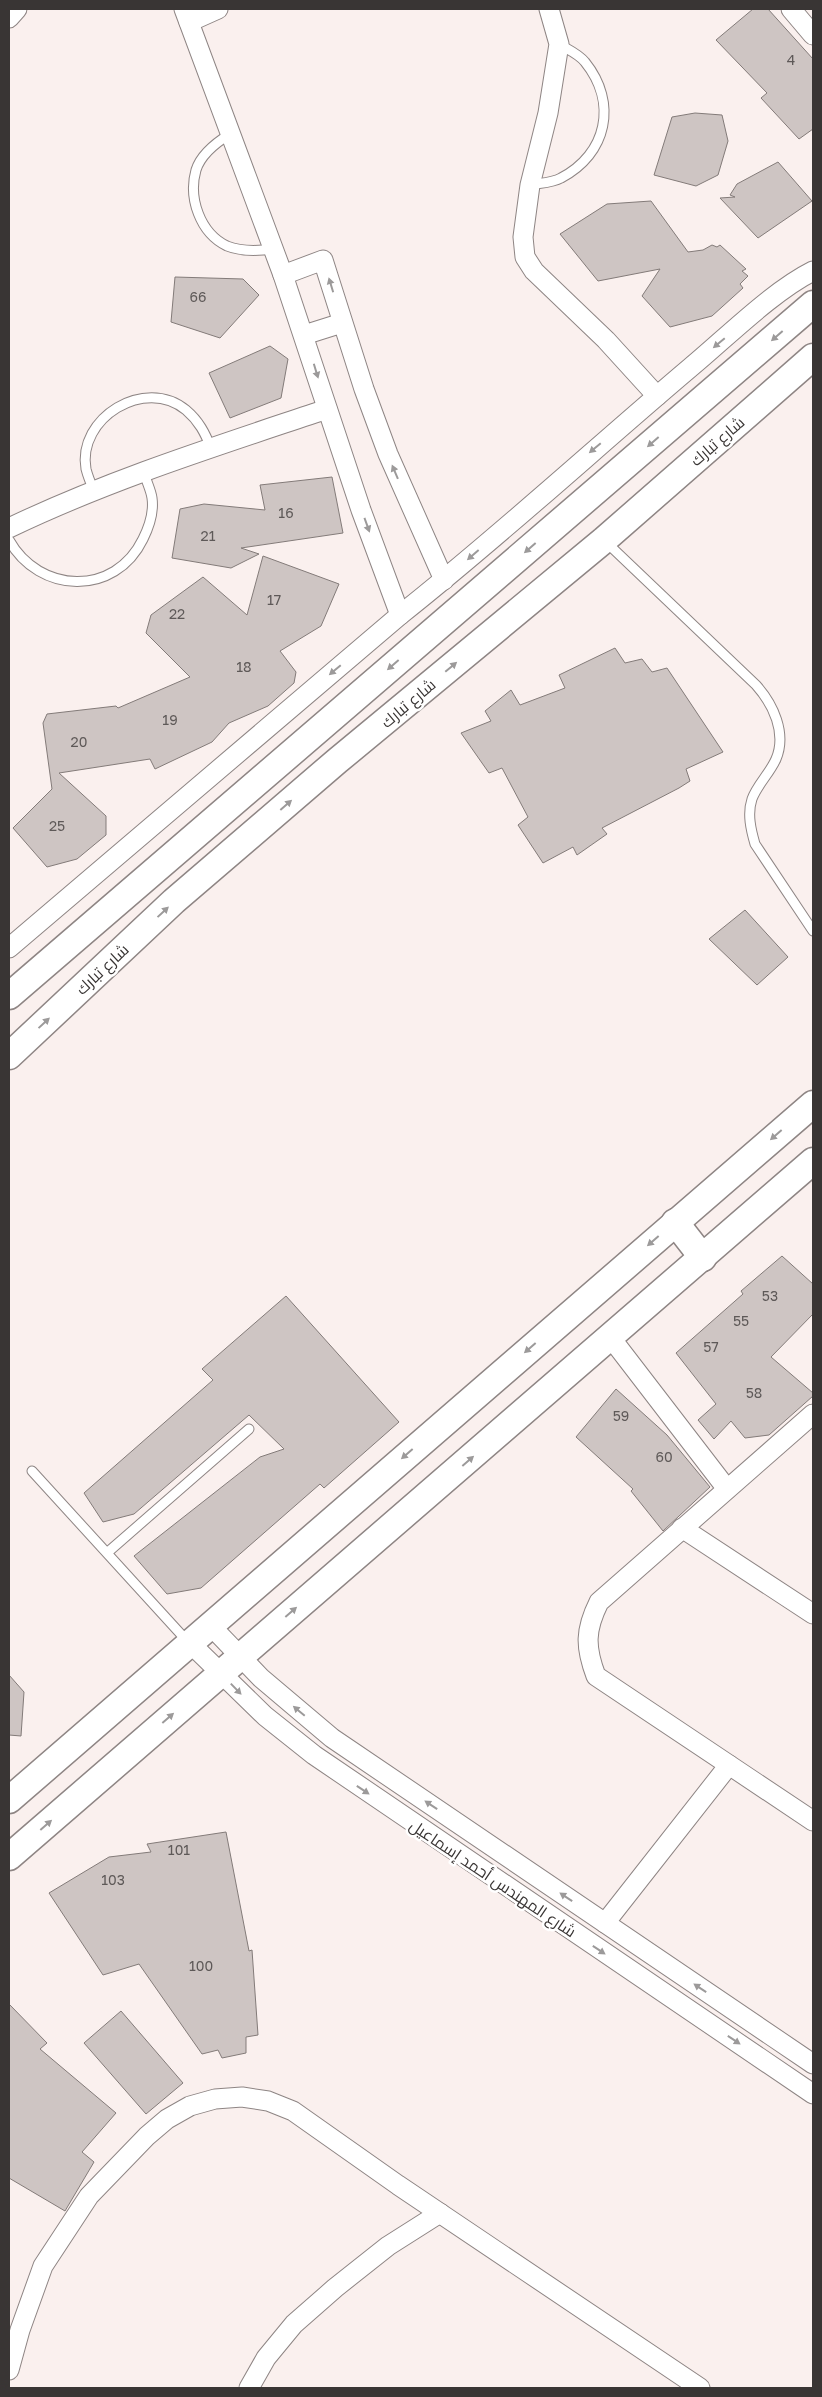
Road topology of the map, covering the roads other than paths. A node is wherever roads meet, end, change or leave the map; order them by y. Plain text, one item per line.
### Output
1 (17, 9) edge
2 (218, 9) edge
3 (549, 9) edge
4 (791, 9) edge
5 (186, 16) edge
6 (9, 18) edge
7 (813, 35) edge
8 (560, 44) junction
9 (230, 134) junction
10 (530, 185) junction
11 (273, 249) junction
12 (813, 271) edge
13 (283, 275) junction
14 (813, 304) edge
15 (342, 323) junction
16 (304, 335) junction
17 (813, 357) edge
18 (657, 396) junction
19 (327, 409) junction
20 (211, 448) junction
21 (144, 472) junction
22 (94, 491) junction
23 (9, 528) edge
24 (9, 540) edge
25 (604, 540) junction
26 (444, 580) junction
27 (400, 615) junction
28 (813, 931) edge
29 (9, 948) edge
30 (9, 996) edge
31 (9, 1056) edge
32 (813, 1104) edge
33 (813, 1161) edge
34 (675, 1222) junction
35 (703, 1258) junction
36 (611, 1338) junction
37 (812, 1417) edge
38 (249, 1430) dead end
39 (32, 1470) dead end
40 (727, 1489) junction
41 (682, 1528) junction
42 (108, 1552) junction
43 (813, 1614) edge
44 (210, 1625) junction
45 (189, 1642) junction
46 (230, 1665) junction
47 (729, 1765) junction
48 (9, 1800) edge
49 (813, 1821) edge
50 (9, 1857) edge
51 (605, 1923) junction
52 (813, 2064) edge
53 (813, 2094) edge
54 (440, 2212) junction
55 (14, 2329) edge
56 (9, 2370) edge
57 (250, 2388) edge
58 (700, 2388) edge

1 - 6 street
2 - 5 street
3 - 8 street
4 - 7 street
5 - 9 street
8 - 10 street
8 - 10 lane
9 - 11 street
9 - 11 lane
10 - 18 street
11 - 13 street
12 -> 18 street
15 -> 13 street
13 - 16 street
14 -> 30 street
15 - 16 street
26 -> 15 street
16 -> 19 street
17 - 25 street, شارع تبارك
18 -> 26 street
19 - 20 street
19 -> 27 street
20 - 21 street
20 - 22 lane
21 - 22 street
21 - 24 lane
22 - 23 street
25 - 28 lane
31 -> 25 street, شارع تبارك
26 - 27 street
27 -> 29 street
32 -> 34 street
33 - 35 street
34 - 35 street
34 -> 44 street
35 - 36 street
36 - 40 street
46 -> 36 street
37 - 40 street
38 - 42 lane
39 - 42 lane
40 - 41 street
41 - 43 street
41 - 47 street
42 - 45 lane
44 - 45 street
44 - 46 street, شارع المهندس أحمد إسماعيل
45 - 46 street, شارع المهندس أحمد إسماعيل
45 - 48 street
50 -> 46 street
51 -> 46 street, شارع المهندس أحمد إسماعيل
46 -> 53 street, شارع المهندس أحمد إسماعيل
47 - 49 street
47 - 51 street
52 -> 51 street, شارع المهندس أحمد إسماعيل
54 - 55 street
54 - 57 street
54 - 58 street
55 - 56 street

